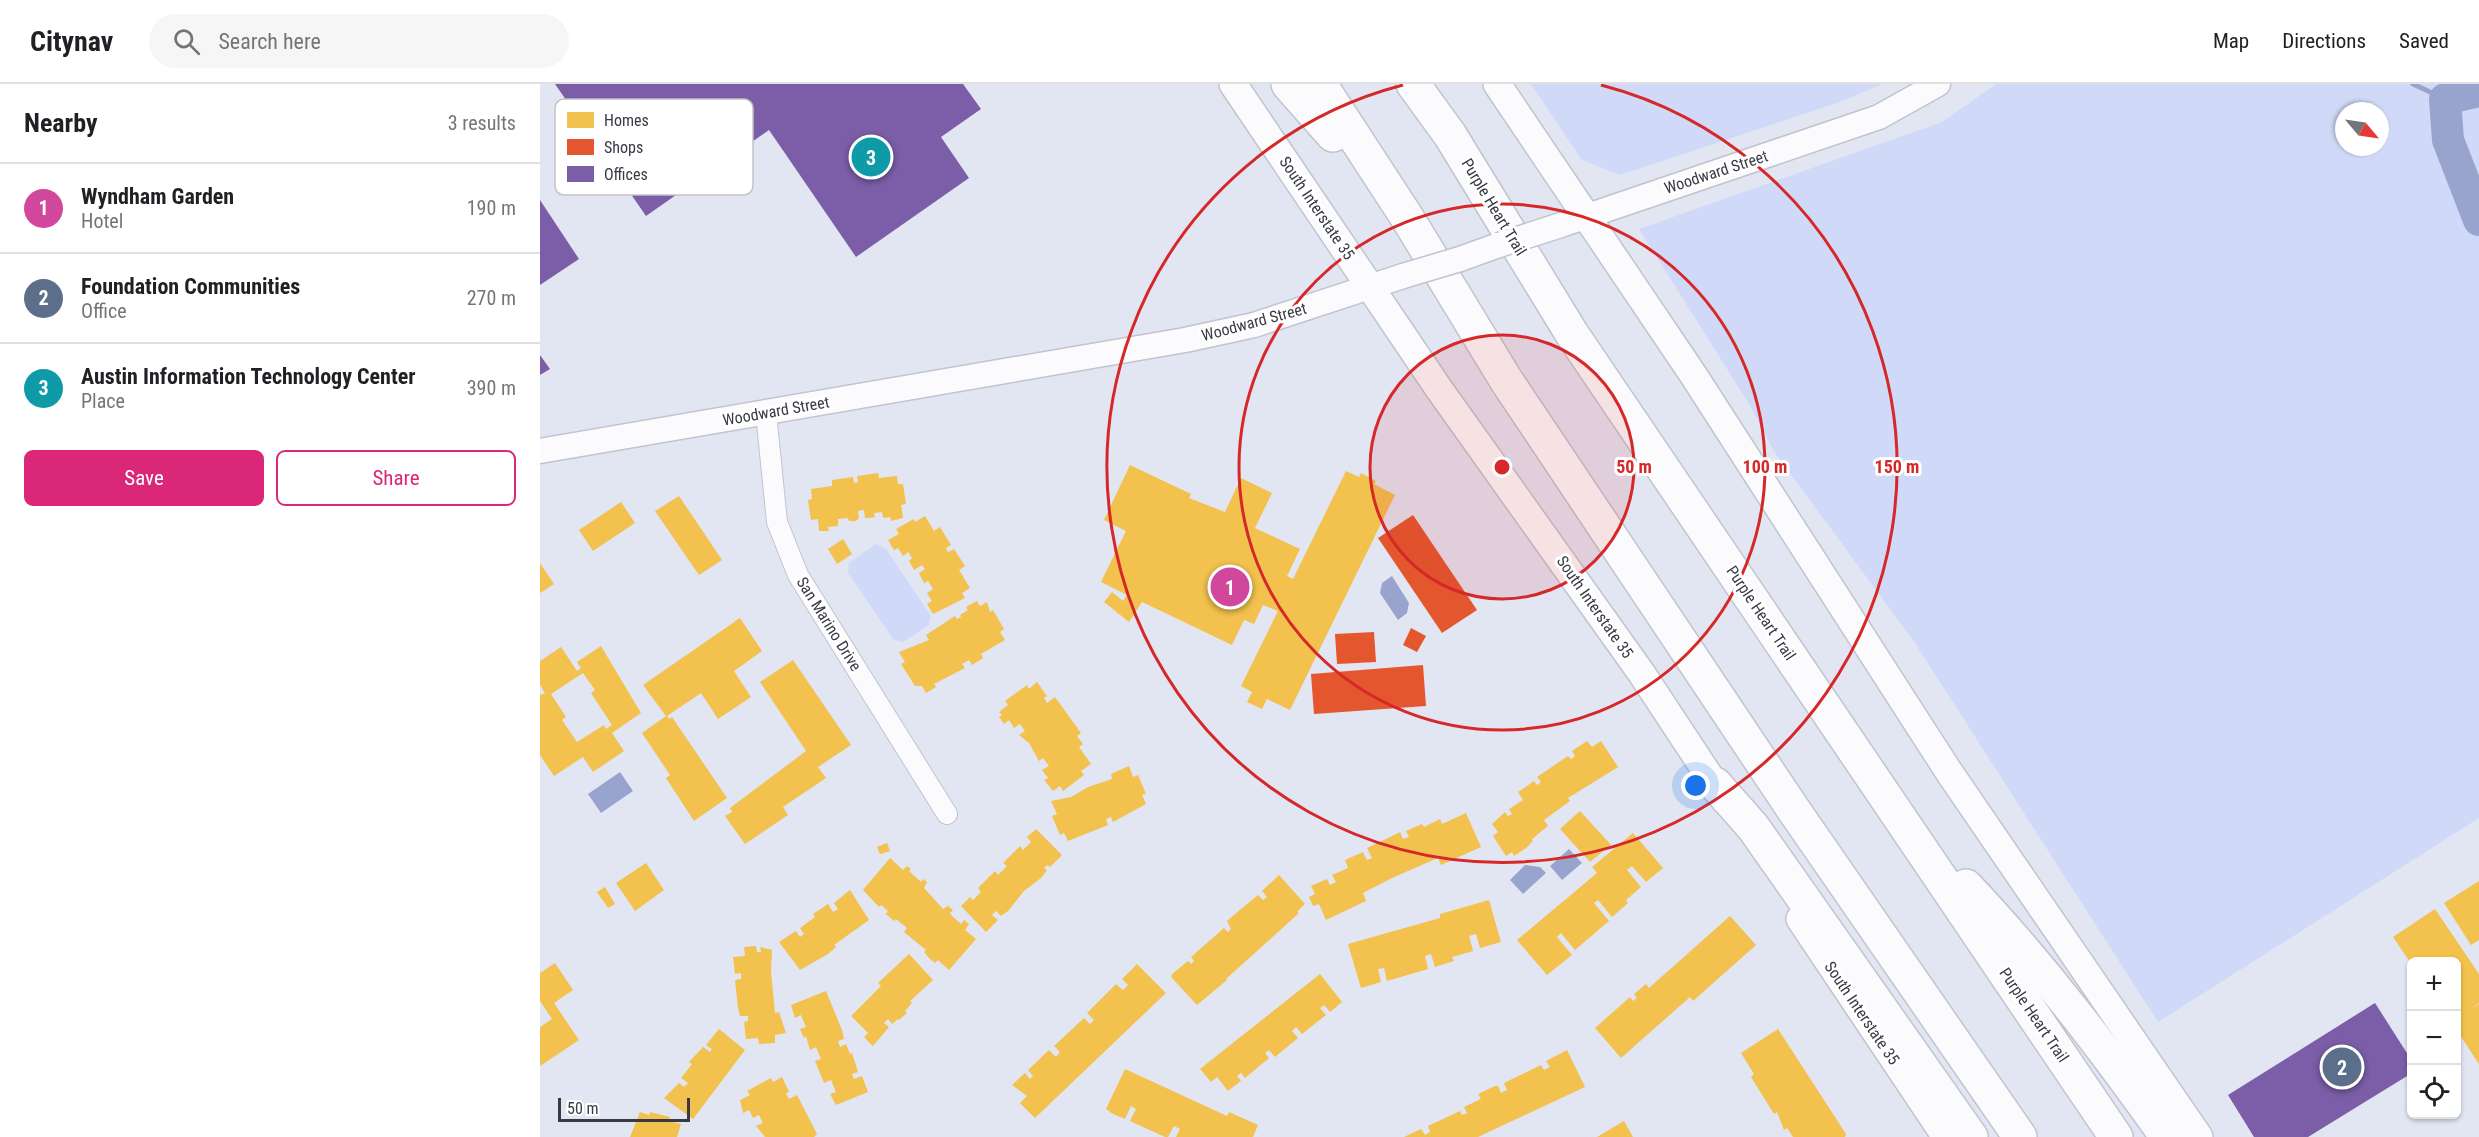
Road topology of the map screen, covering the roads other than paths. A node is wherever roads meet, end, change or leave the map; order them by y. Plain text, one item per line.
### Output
1 (1233, 84) edge
2 (1288, 84) edge
3 (1320, 84) edge
4 (1413, 84) edge
5 (1428, 84) edge
6 (1497, 84) edge
7 (1938, 84) edge
8 (1450, 135) junction
9 (1586, 215) junction
10 (1408, 219) junction
11 (1370, 287) junction
12 (766, 413) junction
13 (540, 450) edge
14 (1715, 784) junction
15 (947, 814) dead end
16 (1903, 822) junction
17 (1946, 1137) edge
18 (1971, 1137) edge
19 (2020, 1137) edge
20 (2116, 1137) edge
21 (2167, 1137) edge
22 (2199, 1137) edge

1 - 11 main road, South Interstate 35
2 - 10 highway
3 - 10 highway
4 - 8 highway, Purple Heart Trail
5 - 8 highway
6 - 9 main road
7 - 9 street, Woodward Street
8 - 16 highway, Purple Heart Trail
9 - 11 street, Woodward Street, bridge
9 - 22 main road
10 - 19 highway
11 - 12 street, Woodward Street
11 - 14 main road, South Interstate 35
12 - 13 street, Woodward Street
12 - 15 street, San Marino Drive
14 - 17 main road, South Interstate 35
14 - 18 highway
16 - 20 highway, Purple Heart Trail
16 - 21 highway

